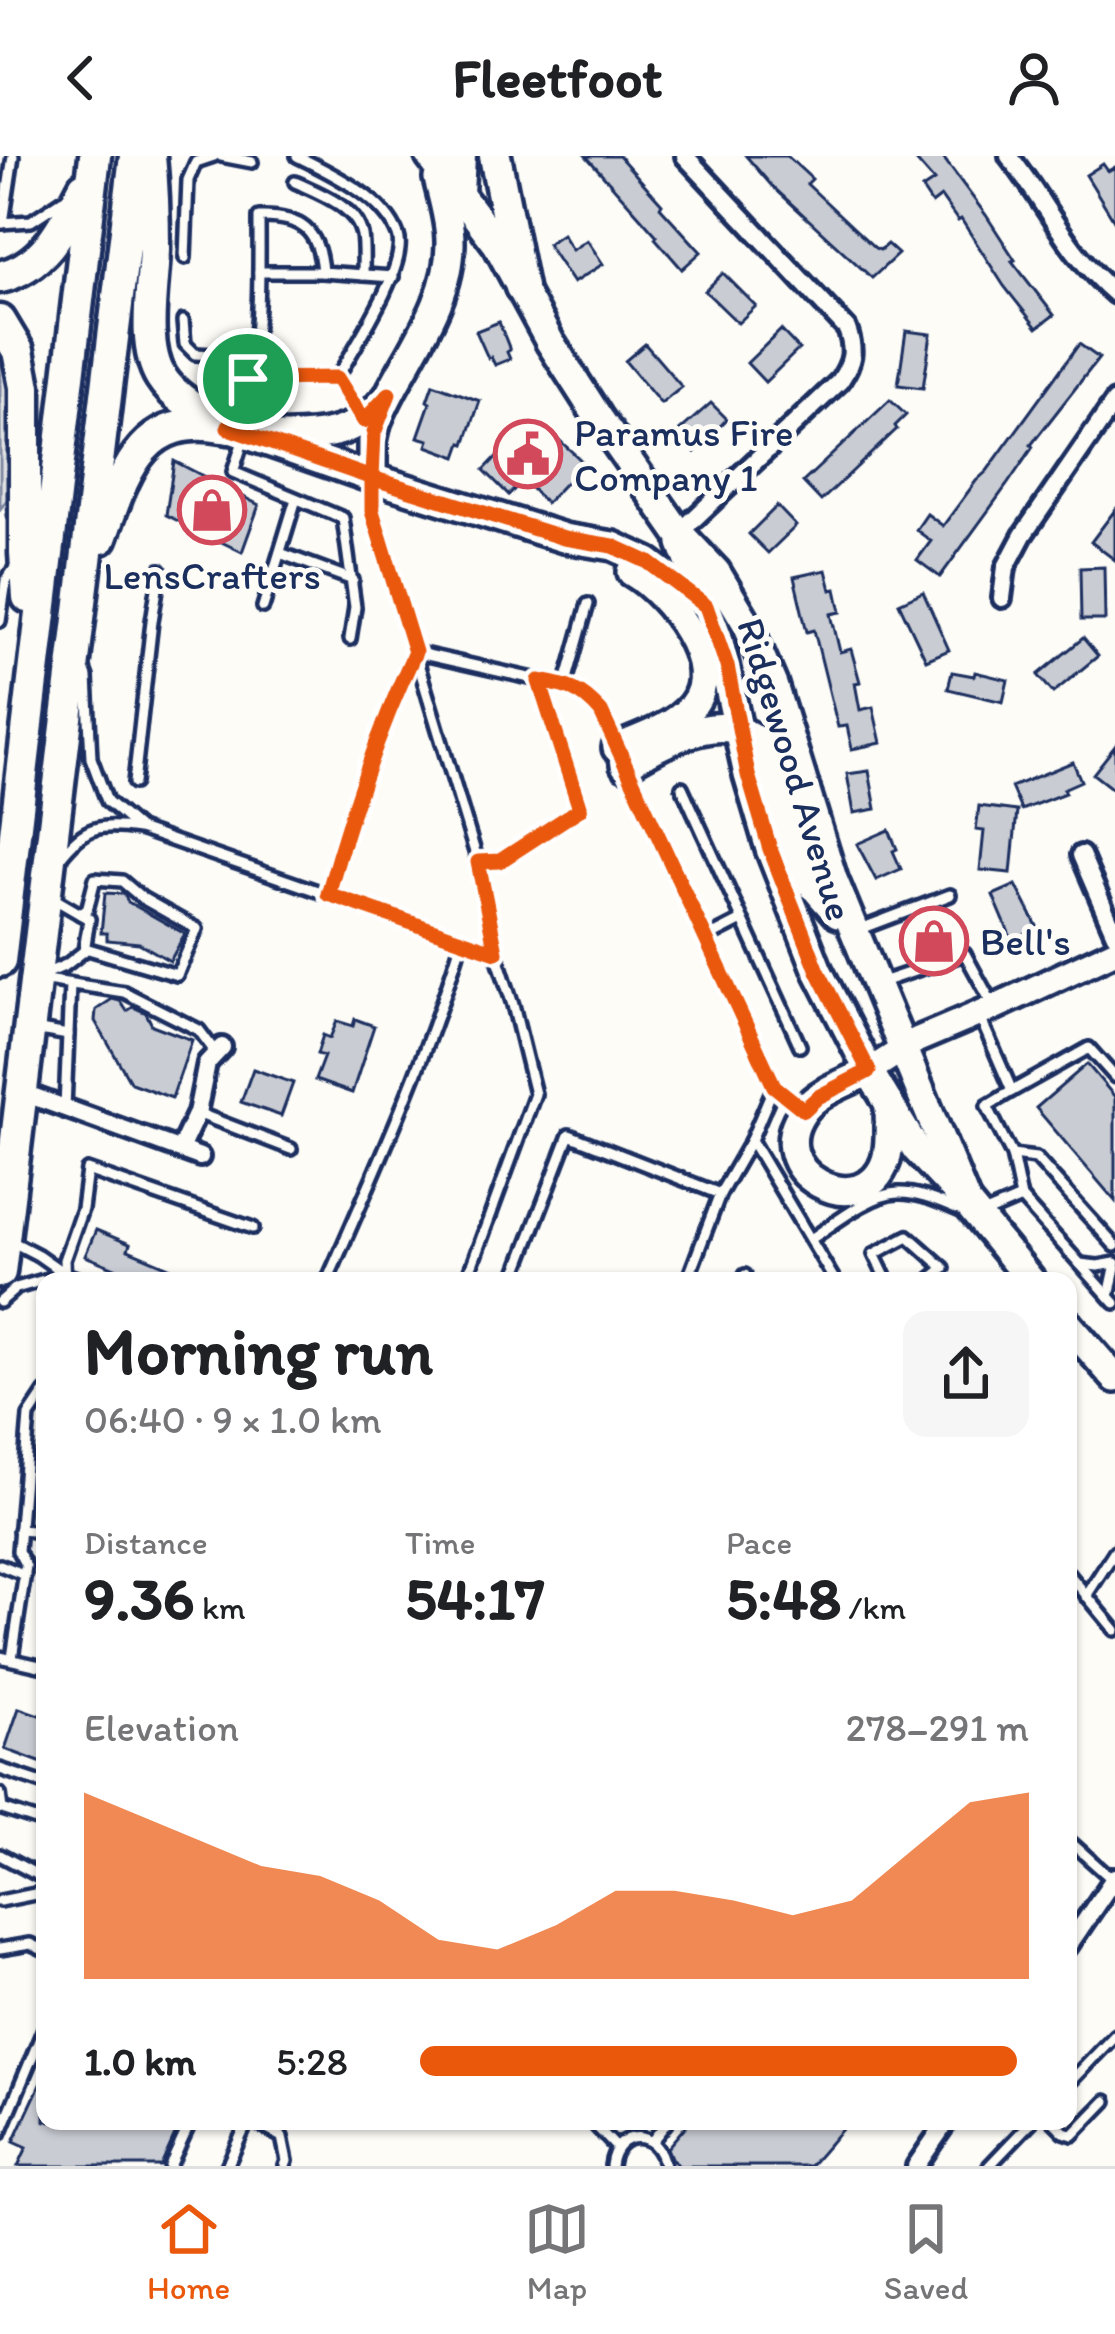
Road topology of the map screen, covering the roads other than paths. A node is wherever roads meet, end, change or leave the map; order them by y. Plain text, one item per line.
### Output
1 (13, 156) edge
2 (135, 156) edge
3 (150, 156) edge
4 (218, 156) edge
5 (297, 156) edge
6 (408, 156) edge
7 (495, 156) edge
8 (685, 156) edge
9 (1013, 157) edge
10 (252, 162) dead end
11 (94, 164) edge
12 (447, 171) edge
13 (295, 182) dead end
14 (1, 223) edge
15 (184, 258) dead end
16 (259, 272) junction
17 (322, 272) junction
18 (363, 274) junction
19 (0, 277) edge
20 (393, 277) junction
21 (521, 287) junction
22 (1115, 294) edge
23 (0, 321) edge
24 (183, 321) dead end
25 (252, 357) junction
26 (337, 378) junction
27 (248, 379) junction
28 (389, 394) junction
29 (1115, 401) edge
30 (364, 421) junction
31 (242, 433) junction
32 (372, 478) junction
33 (296, 499) junction
34 (679, 533) junction
35 (564, 538) junction
36 (280, 553) junction
37 (25, 554) junction
38 (160, 570) dead end
39 (353, 580) junction
40 (84, 583) junction
41 (1002, 598) dead end
42 (588, 604) dead end
43 (706, 606) junction
44 (263, 608) dead end
45 (0, 621) edge
46 (350, 639) dead end
47 (76, 645) junction
48 (415, 652) junction
49 (33, 668) junction
50 (539, 681) junction
51 (565, 686) junction
52 (739, 730) junction
53 (621, 756) junction
54 (14, 781) edge
55 (134, 783) dead end
56 (682, 787) dead end
57 (139, 829) junction
58 (1081, 855) dead end
59 (478, 862) junction
60 (45, 892) junction
61 (328, 894) junction
62 (950, 895) dead end
63 (80, 914) junction
64 (742, 920) junction
65 (853, 932) junction
66 (1115, 934) edge
67 (705, 939) junction
68 (462, 940) junction
69 (85, 948) junction
70 (1115, 951) edge
71 (496, 952) junction
72 (0, 961) edge
73 (35, 978) junction
74 (70, 985) junction
75 (874, 985) junction
76 (987, 1011) junction
77 (28, 1029) junction
78 (68, 1035) junction
79 (800, 1046) dead end
80 (219, 1050) joint
81 (902, 1051) junction
82 (869, 1071) junction
83 (1115, 1077) edge
84 (774, 1086) junction
85 (1012, 1091) junction
86 (21, 1092) junction
87 (889, 1104) junction
88 (65, 1108) junction
89 (804, 1110) junction
90 (197, 1113) junction
91 (751, 1140) junction
92 (180, 1149) junction
93 (291, 1150) dead end
94 (1012, 1155) junction
95 (200, 1157) dead end
96 (720, 1194) junction
97 (1021, 1198) junction
98 (972, 1209) junction
99 (253, 1228) dead end
100 (4, 1237) junction
101 (811, 1239) junction
102 (1115, 1246) edge
103 (1080, 1264) junction
104 (1115, 1265) edge
105 (0, 1271) edge
106 (59, 1272) edge
107 (65, 1272) edge
108 (331, 1272) edge
109 (469, 1272) edge
110 (516, 1272) edge
111 (690, 1272) edge
112 (830, 1272) edge
113 (883, 1272) edge
114 (939, 1272) edge
115 (1024, 1272) edge
116 (36, 1284) edge
117 (1112, 1299) edge
118 (0, 1302) edge
119 (1077, 1334) edge
120 (1115, 1378) edge
121 (36, 1406) edge
122 (20, 1530) junction
123 (36, 1531) edge
124 (1115, 1551) edge
125 (0, 1564) edge
126 (25, 1575) junction
127 (1077, 1584) edge
128 (1086, 1596) junction
129 (1115, 1630) edge
130 (6, 1657) edge
131 (36, 1665) edge
132 (0, 1769) edge
133 (36, 1781) edge
134 (0, 1794) edge
135 (36, 1820) edge
136 (1077, 1848) edge
137 (0, 1856) edge
138 (36, 1874) edge
139 (1114, 1879) edge
140 (36, 1894) edge
141 (0, 1901) edge
142 (1077, 1933) edge
143 (36, 1947) edge
144 (0, 1949) edge
145 (1115, 2035) edge
146 (36, 2048) edge
147 (1077, 2075) edge
148 (1106, 2102) dead end
149 (186, 2130) edge
150 (245, 2130) edge
151 (268, 2130) edge
152 (600, 2130) edge
153 (661, 2130) edge
154 (941, 2130) edge
155 (1023, 2130) edge
156 (1062, 2130) edge
157 (0, 2134) edge
158 (652, 2141) junction
159 (616, 2147) junction
160 (170, 2166) edge
161 (227, 2166) edge
162 (285, 2166) edge
163 (611, 2166) edge
164 (664, 2166) edge
165 (916, 2166) edge
166 (989, 2166) edge

1 - 14 lane
2 - 40 highway
3 - 31 highway
4 - 10 lane
4 - 15 lane
5 - 20 lane
6 - 12 main road, Ridgewood Avenue
7 - 21 highway
8 - 34 street
9 - 22 street
11 - 14 lane
11 - 19 highway
11 - 49 highway
12 - 21 main road, Ridgewood Avenue
12 - 28 main road
13 - 18 lane
16 - 17 lane
16 - 17 lane
16 - 25 lane
17 - 18 lane
18 - 20 lane
20 - 26 lane
21 - 34 main road, Ridgewood Avenue
23 - 37 highway
24 - 25 lane
25 - 27 lane
26 - 27 lane
26 - 30 lane
27 - 31 lane
28 - 30 main road
28 - 32 main road
29 - 41 street
30 - 31 main road
31 - 32 main road
31 - 33 lane
31 - 40 highway
32 - 35 main road
32 - 48 lane
33 - 36 lane
33 - 39 lane
34 - 43 main road, Ridgewood Avenue
34 - 65 main road, Ridgewood Avenue
35 - 43 main road
35 - 53 main road
36 - 39 lane
36 - 44 lane
37 - 45 lane
37 - 49 highway
38 - 55 lane
39 - 46 lane
40 - 47 highway
42 - 51 lane
43 - 52 main road, Ridgewood Avenue
47 - 57 lane
47 - 60 highway
48 - 50 lane
48 - 59 lane
48 - 61 lane
49 - 54 highway
50 - 51 lane
50 - 59 lane
51 - 53 lane
52 - 53 main road
52 - 65 main road
52 - 82 main road, Ridgewood Avenue
53 - 67 lane
54 - 72 highway
56 - 64 lane
57 - 60 lane
57 - 61 lane
58 - 66 street
59 - 71 lane
60 - 63 lane
60 - 73 highway
61 - 68 lane
62 - 65 lane
63 - 69 lane
63 - 69 lane
64 - 67 lane
64 - 79 lane
65 - 75 main road, Ridgewood Avenue
67 - 84 lane
68 - 71 lane
68 - 108 lane
69 - 73 lane
70 - 76 street
71 - 109 lane
73 - 74 lane
73 - 77 highway
74 - 78 lane
74 - 80 lane
75 - 76 lane
75 - 81 main road, Ridgewood Avenue
76 - 81 street
76 - 85 lane
77 - 78 lane
77 - 86 highway
78 - 88 lane
80 - 90 street
81 - 82 street
81 - 98 main road, Ridgewood Avenue
82 - 87 main road, Ridgewood Avenue
82 - 89 main road
83 - 85 lane
84 - 89 lane
84 - 91 lane
85 - 94 lane
86 - 88 street
86 - 100 highway
87 - 89 main road
87 - 98 main road, Ridgewood Avenue
88 - 92 street
90 - 92 street
90 - 93 lane
91 - 96 lane
91 - 101 lane
92 - 95 street
94 - 97 lane
94 - 102 lane
96 - 110 lane
96 - 111 lane
97 - 98 lane
97 - 103 lane
98 - 101 lane
98 - 115 main road, Ridgewood Avenue
99 - 107 lane
100 - 105 highway
100 - 106 lane
101 - 112 lane
103 - 104 lane
103 - 117 lane
104 - 117 lane
113 - 114 lane
116 - 118 lane
119 - 120 main road
121 - 122 lane
122 - 123 lane
122 - 126 lane
124 - 128 lane
125 - 126 lane
126 - 130 lane
127 - 128 lane
128 - 129 lane
130 - 131 lane
132 - 133 lane
134 - 135 lane
136 - 139 lane
137 - 138 lane
139 - 142 street
140 - 141 lane
143 - 144 lane
145 - 147 lane
146 - 157 lane
148 - 156 lane
149 - 160 lane
150 - 161 lane
151 - 162 lane
152 - 159 lane
153 - 158 lane
154 - 165 street
155 - 166 lane
158 - 159 lane
158 - 164 lane
159 - 163 lane

